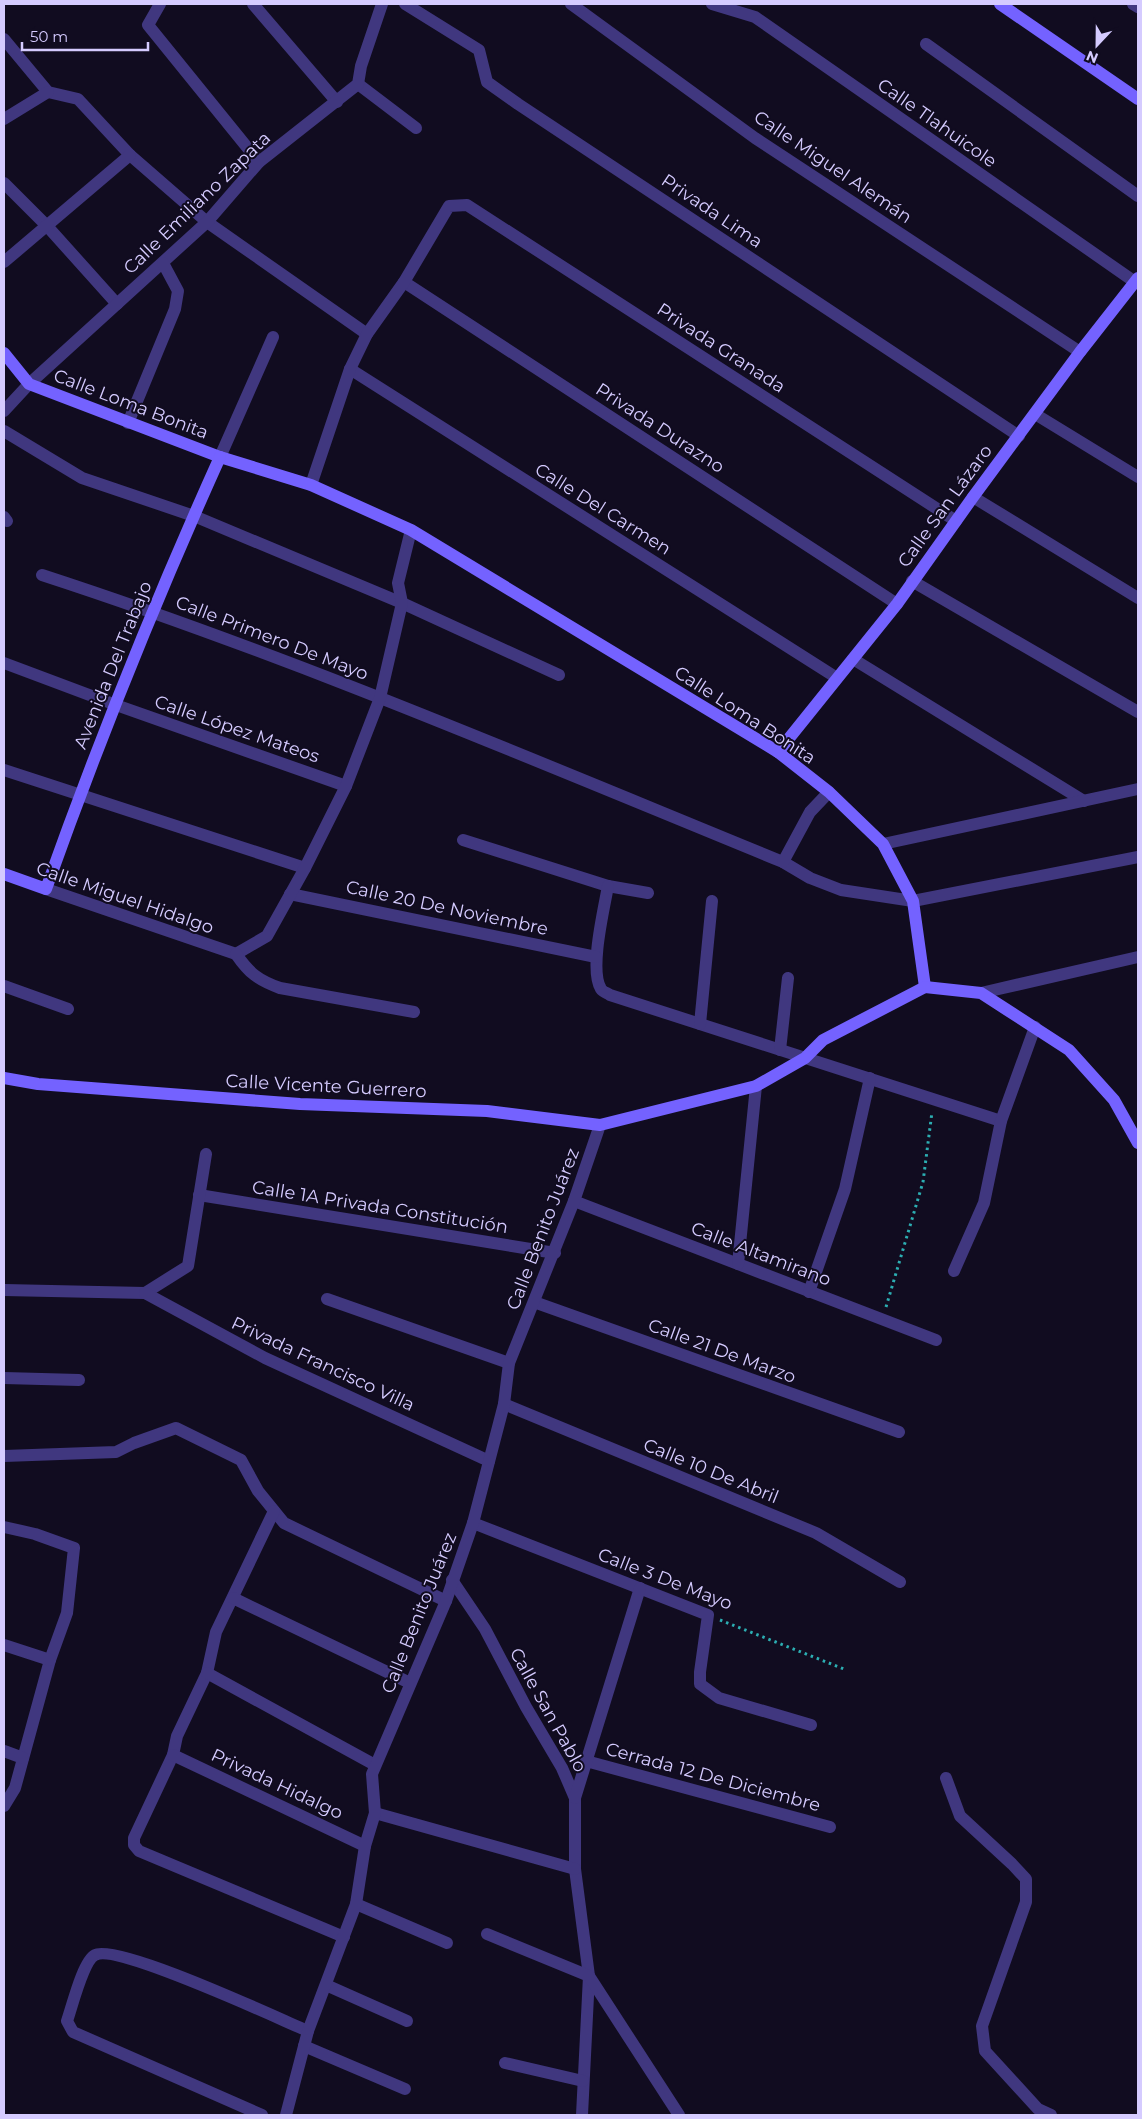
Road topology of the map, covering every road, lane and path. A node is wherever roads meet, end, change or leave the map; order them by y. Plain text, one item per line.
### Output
1 (160, 4) edge
2 (253, 4) edge
3 (382, 4) edge
4 (405, 4) edge
5 (571, 4) edge
6 (712, 4) edge
7 (1000, 4) edge
8 (1133, 4) edge
9 (1138, 7) edge
10 (4, 40) edge
11 (926, 44) dead end
12 (358, 84) junction
13 (48, 92) junction
14 (1138, 99) edge
15 (337, 102) junction
16 (4, 119) edge
17 (416, 128) dead end
18 (130, 155) junction
19 (259, 162) junction
20 (4, 183) edge
21 (1138, 196) edge
22 (207, 222) junction
23 (47, 226) junction
24 (4, 262) edge
25 (163, 263) junction
26 (1137, 280) edge
27 (404, 282) junction
28 (117, 304) junction
29 (367, 334) junction
30 (273, 337) dead end
31 (1080, 352) junction
32 (4, 353) edge
33 (350, 369) junction
34 (29, 384) junction
35 (4, 410) edge
36 (1035, 414) junction
37 (128, 422) junction
38 (4, 431) edge
39 (1019, 436) junction
40 (220, 457) junction
41 (1138, 477) edge
42 (311, 484) junction
43 (973, 497) junction
44 (194, 516) junction
45 (956, 521) junction
46 (411, 530) junction
47 (42, 575) dead end
48 (912, 581) junction
49 (1138, 598) edge
50 (402, 603) junction
51 (898, 604) junction
52 (152, 611) junction
53 (853, 659) junction
54 (4, 663) edge
55 (559, 675) dead end
56 (837, 678) junction
57 (380, 698) junction
58 (116, 705) junction
59 (1138, 712) edge
60 (778, 752) junction
61 (4, 770) edge
62 (346, 786) junction
63 (1138, 789) edge
64 (829, 792) junction
65 (79, 795) junction
66 (1084, 801) junction
67 (463, 840) dead end
68 (883, 844) junction
69 (1138, 857) edge
70 (783, 862) junction
71 (305, 868) junction
72 (4, 874) edge
73 (608, 886) junction
74 (46, 889) junction
75 (648, 893) dead end
76 (290, 894) junction
77 (712, 901) dead end
78 (913, 901) junction
79 (236, 954) junction
80 (596, 957) junction
81 (1138, 957) edge
82 (788, 978) dead end
83 (4, 986) edge
84 (925, 987) junction
85 (981, 993) junction
86 (68, 1009) dead end
87 (414, 1012) dead end
88 (700, 1024) junction
89 (1035, 1027) junction
90 (780, 1050) junction
91 (805, 1058) junction
92 (4, 1078) edge
93 (870, 1078) junction
94 (756, 1086) junction
95 (934, 1099) junction
96 (1001, 1121) junction
97 (600, 1125) junction
98 (1138, 1143) edge
99 (206, 1154) dead end
100 (199, 1195) junction
101 (574, 1202) junction
102 (555, 1252) junction
103 (738, 1264) junction
104 (954, 1271) dead end
105 (4, 1290) edge
106 (809, 1292) junction
107 (145, 1293) junction
108 (327, 1299) dead end
109 (534, 1302) junction
110 (882, 1320) junction
111 (936, 1340) dead end
112 (509, 1363) junction
113 (4, 1378) edge
114 (79, 1380) dead end
115 (504, 1404) junction
116 (899, 1432) dead end
117 (4, 1456) edge
118 (489, 1460) junction
119 (274, 1511) junction
120 (473, 1523) junction
121 (4, 1527) edge
122 (452, 1580) junction
123 (900, 1582) dead end
124 (640, 1588) junction
125 (233, 1598) junction
126 (446, 1601) junction
127 (708, 1615) junction
128 (4, 1645) edge
129 (50, 1660) junction
130 (844, 1668) dead end
131 (207, 1673) junction
132 (410, 1684) junction
133 (812, 1725) dead end
134 (4, 1751) edge
135 (173, 1755) junction
136 (24, 1758) junction
137 (586, 1761) junction
138 (375, 1765) junction
139 (946, 1778) dead end
140 (575, 1798) junction
141 (4, 1806) edge
142 (376, 1813) junction
143 (830, 1827) dead end
144 (366, 1846) junction
145 (575, 1869) junction
146 (356, 1904) junction
147 (488, 1934) dead end
148 (344, 1937) junction
149 (447, 1943) dead end
150 (589, 1976) junction
151 (326, 1985) junction
152 (407, 2021) dead end
153 (308, 2031) junction
154 (304, 2046) junction
155 (505, 2063) dead end
156 (583, 2081) junction
157 (405, 2089) dead end
158 (262, 2115) edge
159 (286, 2115) edge
160 (582, 2115) edge
161 (680, 2115) edge
162 (1051, 2115) edge

1 - 19 street
2 - 15 street
3 - 12 street
4 - 39 street, Privada Lima
5 - 31 street, Calle Miguel Alemán
6 - 26 street, Calle Tlahuicole
7 - 14 street
8 - 9 street
10 - 13 street
11 - 21 street
12 - 15 street, Calle Emiliano Zapata
12 - 17 street
13 - 16 street
13 - 18 street
15 - 19 street, Calle Emiliano Zapata
18 - 22 street
18 - 23 street
19 - 22 street, Calle Emiliano Zapata
20 - 23 street
22 - 25 street, Calle Emiliano Zapata
22 - 29 street
23 - 24 street
23 - 28 street
25 - 28 street, Calle Emiliano Zapata
25 - 37 street
26 - 31 street, Calle San Lázaro
27 - 29 street
27 - 45 street, Privada Granada
27 - 51 street, Privada Durazno
28 - 34 street, Calle Emiliano Zapata
29 - 33 street
30 - 40 street, Calle Loma Bonita
31 - 36 street, Calle San Lázaro
32 - 34 street
33 - 42 street
33 - 56 street, Calle Del Carmen
34 - 35 street, Calle Emiliano Zapata
34 - 37 street, Calle Loma Bonita
36 - 39 street, Calle San Lázaro
36 - 41 street
37 - 40 street, Calle Loma Bonita
38 - 44 street
39 - 43 street, Calle San Lázaro
40 - 42 street, Calle Loma Bonita
40 - 44 street, Avenida Del Trabajo
42 - 46 street, Calle Loma Bonita
43 - 45 street, Calle San Lázaro
43 - 49 street
44 - 50 street
44 - 52 street, Avenida Del Trabajo
45 - 48 street, Calle San Lázaro
46 - 50 street
46 - 60 street, Calle Loma Bonita
47 - 52 street
48 - 51 street, Calle San Lázaro
48 - 59 street
50 - 55 street
50 - 57 street
51 - 53 street, Calle San Lázaro
52 - 57 street, Calle Primero De Mayo
52 - 58 street, Avenida Del Trabajo
53 - 56 street, Calle San Lázaro
53 - 66 street
54 - 58 street, Calle López Mateos
56 - 60 street, Calle San Lázaro
57 - 62 street
57 - 70 street, Calle Primero De Mayo
58 - 62 street, Calle López Mateos
58 - 65 street, Avenida Del Trabajo
60 - 64 street, Calle Loma Bonita
61 - 65 street
62 - 71 street
63 - 66 street
64 - 68 street, Calle Loma Bonita
64 - 70 street
65 - 71 street
65 - 74 street, Avenida Del Trabajo
66 - 68 street
67 - 73 street
68 - 78 street, Calle Loma Bonita
69 - 78 street, Calle Primero De Mayo
70 - 78 street, Calle Primero De Mayo
71 - 76 street
72 - 74 street, Calle Miguel Hidalgo
73 - 75 street
73 - 80 street
74 - 79 street, Calle Miguel Hidalgo
76 - 79 street
76 - 80 street, Calle 20 De Noviembre
77 - 88 street
78 - 84 street, Calle Loma Bonita
79 - 87 street
80 - 88 street
81 - 85 street
82 - 90 street
83 - 86 street
84 - 85 street
84 - 91 street, Calle Vicente Guerrero
85 - 89 street
88 - 90 street
89 - 96 street
89 - 98 street
90 - 91 street
91 - 93 street
91 - 94 street, Calle Vicente Guerrero
92 - 97 street, Calle Vicente Guerrero
93 - 95 street
93 - 106 street
94 - 97 street, Calle Vicente Guerrero
94 - 103 street
95 - 96 street
95 - 110 path
96 - 104 street
97 - 101 street, Calle Benito Juárez
99 - 100 street
100 - 102 street, Calle 1A Privada Constitución
100 - 107 street
101 - 102 street, Calle Benito Juárez
101 - 103 street, Calle Altamirano
102 - 109 street, Calle Benito Juárez
103 - 106 street, Calle Altamirano
105 - 107 street
106 - 110 street, Calle Altamirano
107 - 118 street, Privada Francisco Villa
108 - 112 street
109 - 112 street, Calle Benito Juárez
109 - 116 street, Calle 21 De Marzo
110 - 111 street, Calle Altamirano
112 - 115 street, Calle Benito Juárez
113 - 114 street
115 - 118 street, Calle Benito Juárez
115 - 123 street, Calle 10 De Abril
117 - 119 street
118 - 120 street, Calle Benito Juárez
119 - 125 street
119 - 126 street
120 - 122 street, Calle Benito Juárez
120 - 124 street, Calle 3 De Mayo
121 - 129 street
122 - 126 street, Calle Benito Juárez
122 - 140 street, Calle San Pablo
124 - 127 street, Calle 3 De Mayo
124 - 137 street
125 - 131 street
125 - 132 street
126 - 132 street, Calle Benito Juárez
127 - 130 path, Calle 3 De Mayo
127 - 133 street
128 - 129 street
129 - 136 street
131 - 135 street
131 - 138 street
132 - 138 street, Calle Benito Juárez
134 - 136 street
135 - 144 street, Privada Hidalgo
135 - 148 street
136 - 141 street
137 - 140 street
137 - 143 street, Cerrada 12 De Diciembre
138 - 142 street, Calle Benito Juárez
139 - 162 street
140 - 145 street, Calle San Pablo
142 - 144 street, Calle Benito Juárez
142 - 145 street
144 - 146 street, Calle Benito Juárez
145 - 150 street, Calle San Pablo
146 - 148 street, Calle Benito Juárez
146 - 149 street
147 - 150 street
148 - 151 street, Calle Benito Juárez
150 - 156 street, Calle San Pablo
150 - 161 street
151 - 152 street
151 - 153 street, Calle Benito Juárez
153 - 154 street, Calle Benito Juárez
153 - 158 street
154 - 157 street
154 - 159 street, Calle Benito Juárez
155 - 156 street
156 - 160 street, Calle San Pablo

